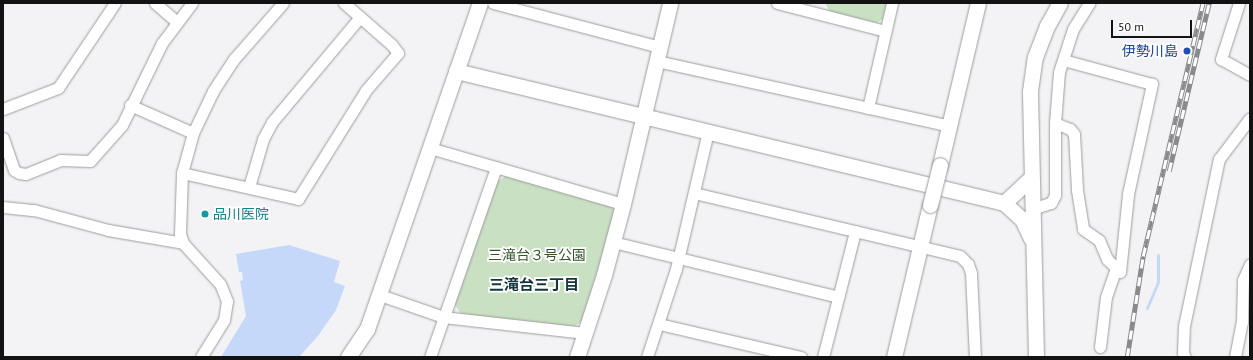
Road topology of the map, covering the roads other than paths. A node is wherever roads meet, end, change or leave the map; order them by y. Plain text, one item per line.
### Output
1 (115, 3) edge
2 (155, 3) edge
3 (192, 3) edge
4 (283, 3) edge
5 (344, 3) edge
6 (480, 3) edge
7 (493, 3) edge
8 (670, 3) edge
9 (777, 3) edge
10 (892, 3) edge
11 (978, 3) edge
12 (1060, 3) edge
13 (1089, 3) edge
14 (1239, 3) edge
15 (814, 7) edge
16 (360, 17) junction
17 (176, 21) junction
18 (885, 31) junction
19 (660, 46) junction
20 (1063, 60) junction
21 (657, 62) junction
22 (456, 71) junction
23 (1250, 75) edge
24 (130, 105) junction
25 (868, 108) junction
26 (3, 109) edge
27 (643, 116) junction
28 (1250, 118) edge
29 (1055, 123) junction
30 (949, 126) junction
31 (708, 131) junction
32 (193, 133) junction
33 (3, 138) edge
34 (430, 148) junction
35 (496, 167) junction
36 (182, 173) junction
37 (1031, 178) junction
38 (249, 187) junction
39 (694, 193) junction
40 (1004, 203) junction
41 (623, 204) junction
42 (3, 207) edge
43 (1032, 209) junction
44 (855, 231) junction
45 (613, 242) junction
46 (183, 243) junction
47 (1033, 244) junction
48 (921, 245) junction
49 (678, 258) junction
50 (1250, 264) edge
51 (1116, 268) junction
52 (380, 295) junction
53 (838, 298) junction
54 (1247, 311) edge
55 (442, 317) junction
56 (659, 324) junction
57 (585, 333) junction
58 (1100, 347) dead end
59 (201, 357) edge
60 (348, 357) edge
61 (430, 357) edge
62 (577, 357) edge
63 (647, 357) edge
64 (801, 357) edge
65 (823, 357) edge
66 (894, 357) edge
67 (975, 357) edge
68 (1036, 357) edge
69 (1185, 357) edge
70 (1235, 357) edge

1 - 26 street
2 - 17 street
3 - 17 street
4 - 32 street
5 - 16 street
6 - 22 street
7 - 19 street
8 - 19 street
9 - 15 street
10 - 18 street
11 - 30 street
12 - 37 street
13 - 20 street
14 - 23 street
15 - 18 street
16 - 38 street
16 - 38 street
17 - 24 street
18 - 25 street
19 - 21 street
20 - 29 street
20 - 51 street
21 - 25 street
21 - 27 street
22 - 27 street
22 - 34 street
24 - 32 street
24 - 33 street
25 - 30 street
27 - 31 street
27 - 41 street
28 - 69 street
29 - 43 street
29 - 51 street
30 - 48 street, bridge
31 - 39 street
31 - 40 street
32 - 36 street
34 - 35 street
34 - 52 street
35 - 41 street
35 - 55 street
36 - 38 street
36 - 46 street
37 - 40 street
37 - 43 street
39 - 44 street
39 - 49 street
40 - 47 street
41 - 45 street
42 - 46 street
43 - 47 street
44 - 48 street
44 - 53 street
45 - 49 street
45 - 57 street
46 - 59 street
47 - 68 street
48 - 66 street
48 - 67 street
49 - 53 street
49 - 56 street
50 - 54 street
51 - 58 street
52 - 55 street
52 - 60 street
53 - 65 street
54 - 70 street
55 - 57 street
55 - 61 street
56 - 63 street
56 - 64 street
57 - 62 street

